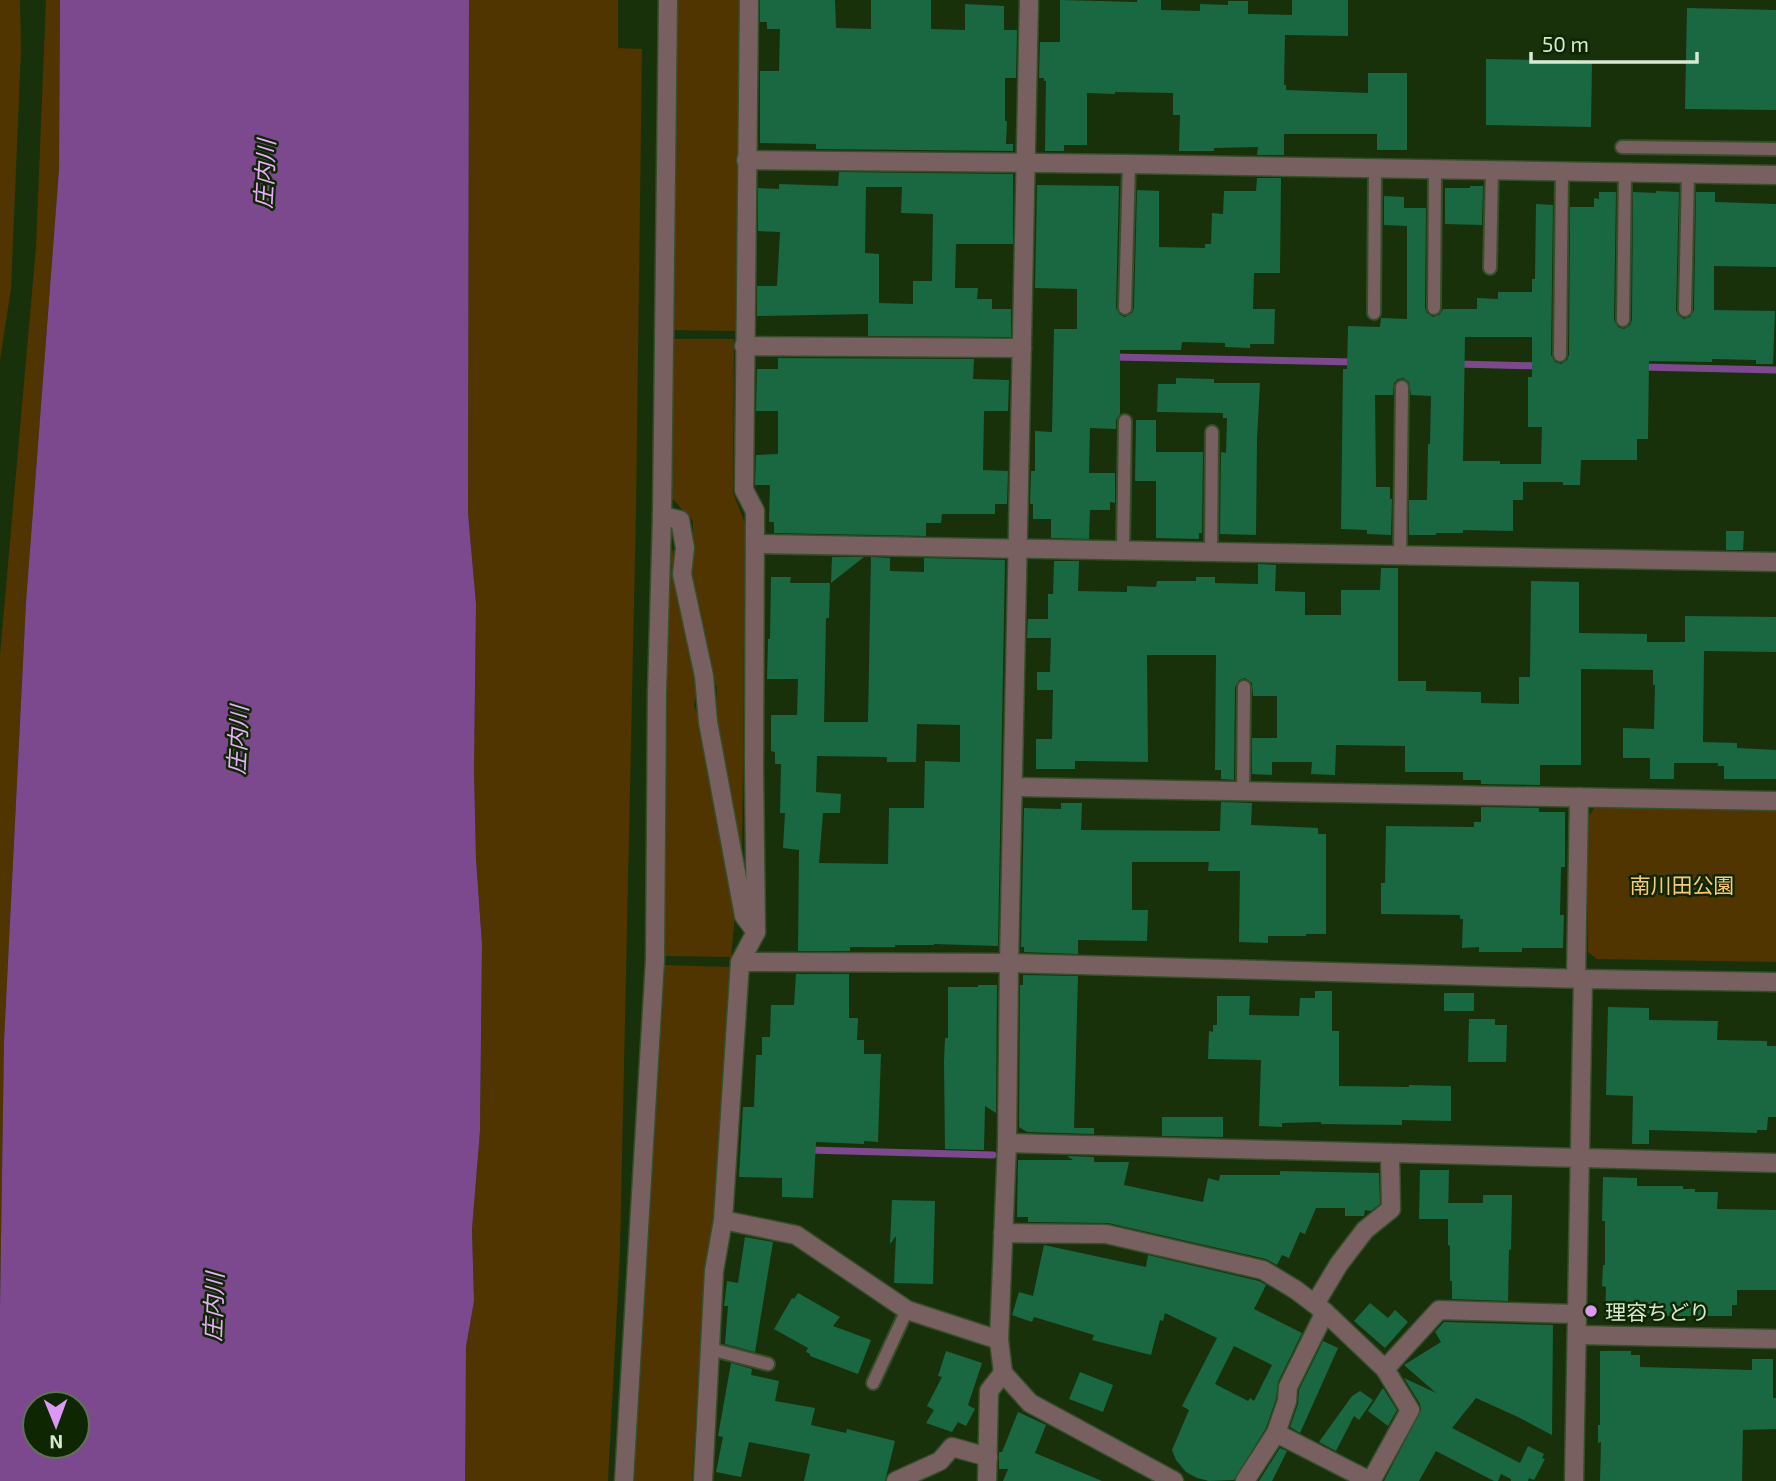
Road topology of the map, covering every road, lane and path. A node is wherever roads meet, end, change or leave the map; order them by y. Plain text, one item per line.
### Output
1 (668, 0) edge
2 (749, 0) edge
3 (1029, 0) edge
4 (1622, 147) dead end
5 (1776, 149) edge
6 (746, 160) junction
7 (1025, 163) junction
8 (1129, 164) junction
9 (1375, 168) junction
10 (1435, 170) junction
11 (1492, 170) junction
12 (1562, 172) junction
13 (1625, 173) junction
14 (1688, 174) junction
15 (1776, 175) edge
16 (1490, 268) dead end
17 (1125, 308) dead end
18 (1434, 308) dead end
19 (1685, 310) dead end
20 (1374, 313) dead end
21 (1623, 320) dead end
22 (744, 346) junction
23 (1021, 348) junction
24 (1560, 355) dead end
25 (1402, 387) dead end
26 (1125, 421) dead end
27 (1212, 432) dead end
28 (662, 516) junction
29 (755, 544) junction
30 (1018, 549) junction
31 (1123, 550) junction
32 (1211, 552) junction
33 (1401, 555) junction
34 (1776, 562) edge
35 (1244, 687) dead end
36 (1013, 787) junction
37 (1243, 791) junction
38 (1579, 797) junction
39 (1776, 801) edge
40 (756, 932) junction
41 (740, 962) junction
42 (1009, 963) junction
43 (1580, 978) junction
44 (1776, 982) edge
45 (1007, 1143) junction
46 (1390, 1153) junction
47 (1580, 1157) junction
48 (1776, 1163) edge
49 (723, 1220) junction
50 (1003, 1233) junction
51 (1320, 1308) junction
52 (907, 1310) junction
53 (1577, 1314) junction
54 (1577, 1335) junction
55 (1776, 1339) edge
56 (999, 1340) junction
57 (710, 1349) junction
58 (768, 1364) dead end
59 (1385, 1369) junction
60 (1003, 1373) junction
61 (873, 1383) dead end
62 (1276, 1433) junction
63 (988, 1457) junction
64 (624, 1481) edge
65 (703, 1481) edge
66 (896, 1481) edge
67 (987, 1481) edge
68 (1174, 1481) edge
69 (1245, 1481) edge
70 (1371, 1481) edge
71 (1574, 1481) edge

1 - 28 street
2 - 6 street
3 - 7 street
4 - 5 lane
6 - 7 street
6 - 22 street
7 - 8 street
7 - 23 street
8 - 9 street
8 - 17 lane
9 - 10 street
9 - 20 lane
10 - 11 street
10 - 18 lane
11 - 12 street
11 - 16 lane
12 - 13 street
12 - 24 lane
13 - 14 street
13 - 21 lane
14 - 15 street
14 - 19 lane
22 - 23 street
22 - 29 street
23 - 30 street
25 - 33 lane
26 - 31 lane
27 - 32 lane
28 - 40 street
28 - 64 street
29 - 30 street
29 - 40 street
30 - 31 street
30 - 36 street
31 - 32 street
32 - 33 street
33 - 34 street
35 - 37 lane
36 - 37 street
36 - 42 street
37 - 38 street
38 - 39 street
38 - 43 street
40 - 41 street
41 - 42 street
41 - 49 street
42 - 43 street
42 - 45 street
43 - 44 street
43 - 47 street
45 - 46 street
45 - 50 street
46 - 47 street
46 - 51 street
47 - 48 street
47 - 53 street
49 - 52 street
49 - 57 street
50 - 51 street
50 - 56 street
51 - 59 street
51 - 62 street
52 - 56 street
52 - 61 lane
53 - 54 street
53 - 59 street
54 - 55 street
54 - 71 street
56 - 60 street
57 - 58 lane
57 - 65 street
59 - 70 street
60 - 63 street
60 - 68 street
62 - 69 street
62 - 70 street
63 - 66 street
63 - 67 street

